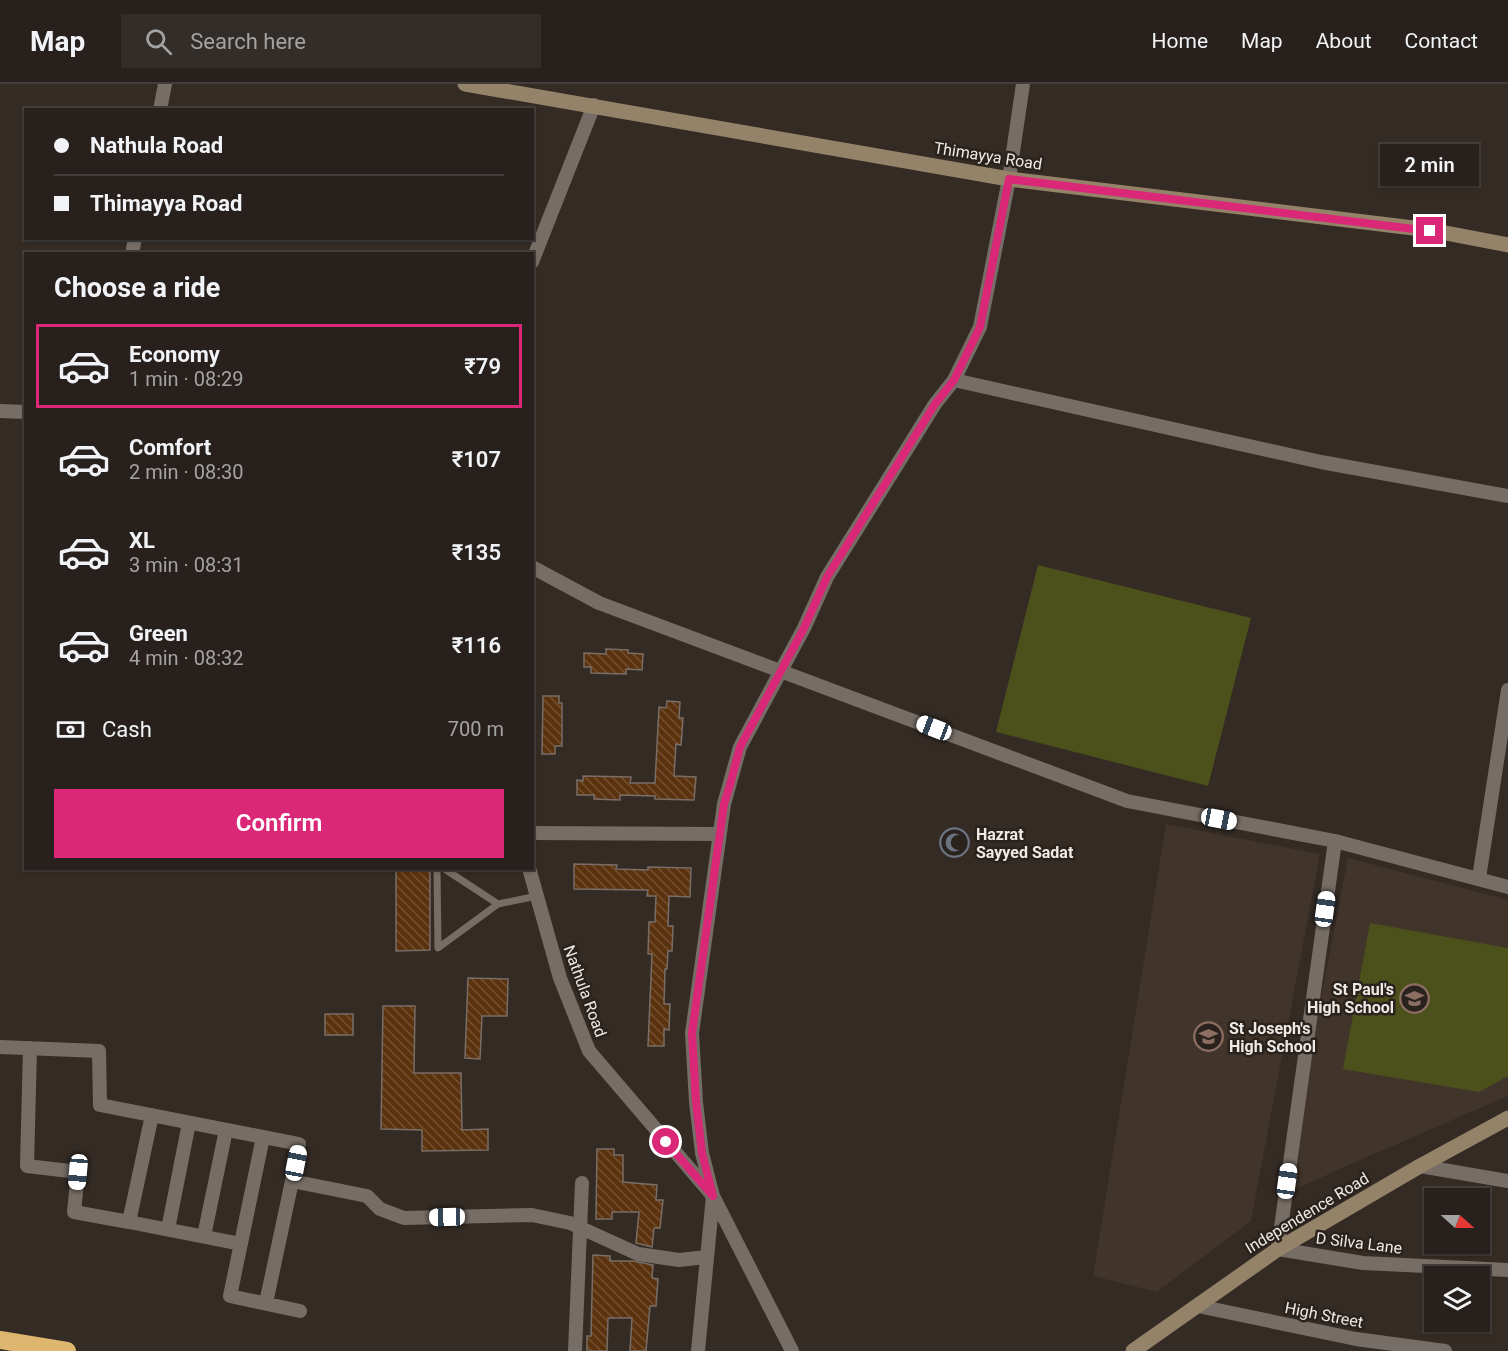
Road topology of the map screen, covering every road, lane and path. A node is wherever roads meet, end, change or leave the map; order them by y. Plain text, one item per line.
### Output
1 (165, 84) edge
2 (465, 84) edge
3 (471, 84) edge
4 (1023, 84) edge
5 (594, 105) junction
6 (160, 108) edge
7 (1009, 179) junction
8 (1508, 245) edge
9 (534, 257) edge
10 (954, 380) junction
11 (0, 411) edge
12 (24, 412) edge
13 (1508, 496) edge
14 (534, 568) edge
15 (780, 670) junction
16 (1508, 690) edge
17 (534, 833) edge
18 (720, 834) junction
19 (1335, 841) junction
20 (437, 870) edge
21 (446, 870) edge
22 (530, 870) edge
23 (1479, 878) junction
24 (1508, 887) edge
25 (537, 896) junction
26 (498, 904) junction
27 (0, 1047) edge
28 (30, 1048) junction
29 (152, 1115) junction
30 (1508, 1118) edge
31 (189, 1123) junction
32 (226, 1130) junction
33 (262, 1137) junction
34 (1420, 1166) junction
35 (292, 1181) junction
36 (1508, 1181) edge
37 (582, 1183) dead end
38 (713, 1196) junction
39 (129, 1221) junction
40 (580, 1228) junction
41 (168, 1229) junction
42 (204, 1236) junction
43 (241, 1244) junction
44 (1278, 1249) junction
45 (707, 1257) junction
46 (1508, 1270) edge
47 (266, 1304) junction
48 (1198, 1306) junction
49 (300, 1311) dead end
50 (0, 1340) edge
51 (1355, 1345) edge
52 (67, 1351) edge
53 (575, 1351) edge
54 (698, 1351) edge
55 (792, 1351) edge
56 (1133, 1351) edge
57 (1445, 1351) edge

1 - 6 street
2 - 3 street, Thimayya Road
3 - 5 street, Thimayya Road
4 - 7 street
5 - 7 street, Thimayya Road
5 - 9 street
7 - 8 street, Thimayya Road
7 - 10 street
10 - 13 street
10 - 15 street
11 - 12 street
14 - 15 street
15 - 18 street
15 - 19 street
16 - 23 street
17 - 18 street
18 - 38 street
19 - 23 street
19 - 44 street
20 - 26 lane
21 - 26 lane
22 - 25 street, Nathula Road
23 - 24 street
25 - 26 lane
25 - 38 street, Nathula Road
27 - 28 street
28 - 29 street
28 - 39 street
29 - 31 street
29 - 39 street
30 - 34 street, Independence Road
31 - 32 street
31 - 41 street
32 - 33 street
32 - 42 street
33 - 35 street
33 - 43 street
34 - 36 street
34 - 44 street, Independence Road
35 - 40 street
35 - 47 street
37 - 40 street
38 - 45 street
38 - 55 street, Nathula Road
39 - 41 street
40 - 45 street
40 - 53 street
41 - 42 street
42 - 43 street
43 - 47 street
44 - 46 street, D Silva Lane
44 - 48 street, Independence Road
45 - 54 street
47 - 49 street
48 - 51 street, High Street
48 - 56 street, Independence Road
50 - 52 highway
51 - 57 street, High Street

